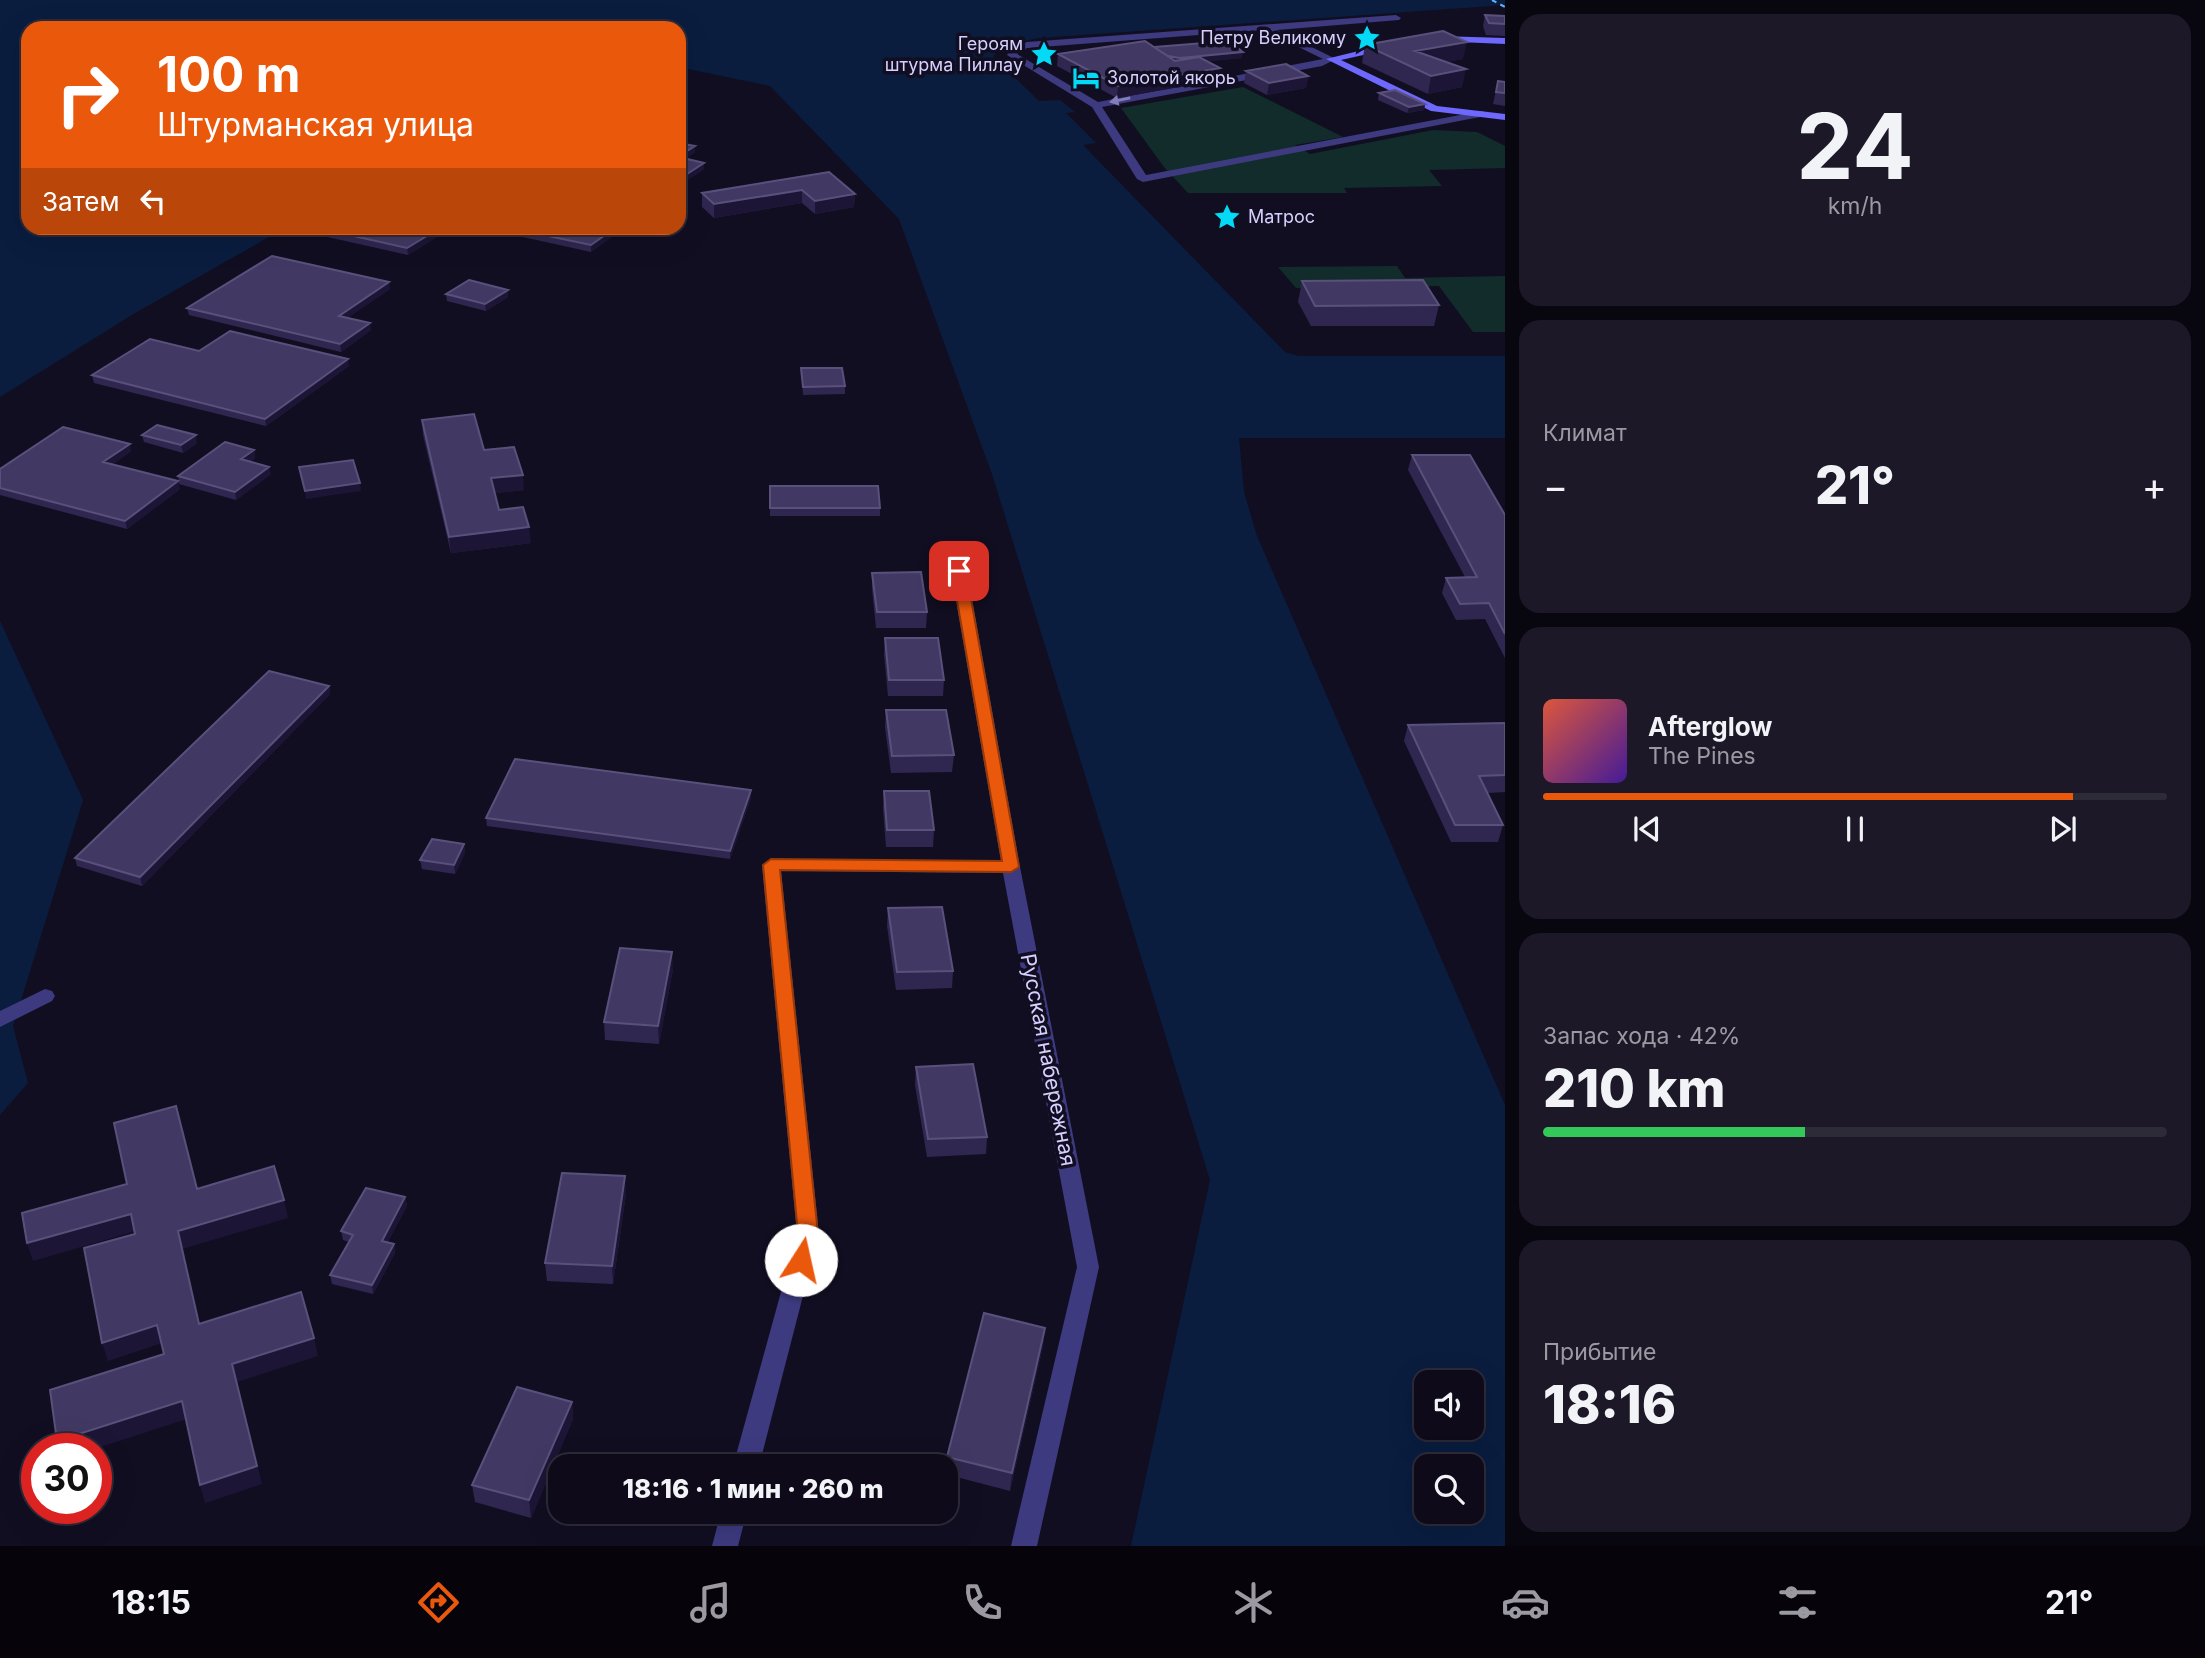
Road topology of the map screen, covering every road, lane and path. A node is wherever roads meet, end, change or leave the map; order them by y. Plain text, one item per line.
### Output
1 (1396, 18) dead end
2 (1266, 28) junction
3 (1428, 40) edge
4 (1505, 41) edge
5 (1404, 44) edge
6 (1331, 59) junction
7 (1096, 105) junction
8 (1481, 114) junction
9 (1505, 117) edge
10 (959, 571) dead end
11 (1011, 867) junction
12 (46, 996) dead end
13 (0, 1020) edge
14 (750, 1454) edge
15 (731, 1524) edge
16 (725, 1546) edge
17 (1024, 1546) edge

1 - 2 street
2 - 6 street
2 - 7 street
3 - 4 street
5 - 6 street
6 -> 7 street
6 - 8 street
7 - 8 street
8 - 9 street
10 - 11 street, Русская набережная
11 - 14 street
11 - 17 street, Русская набережная
12 - 13 street
15 - 16 street

